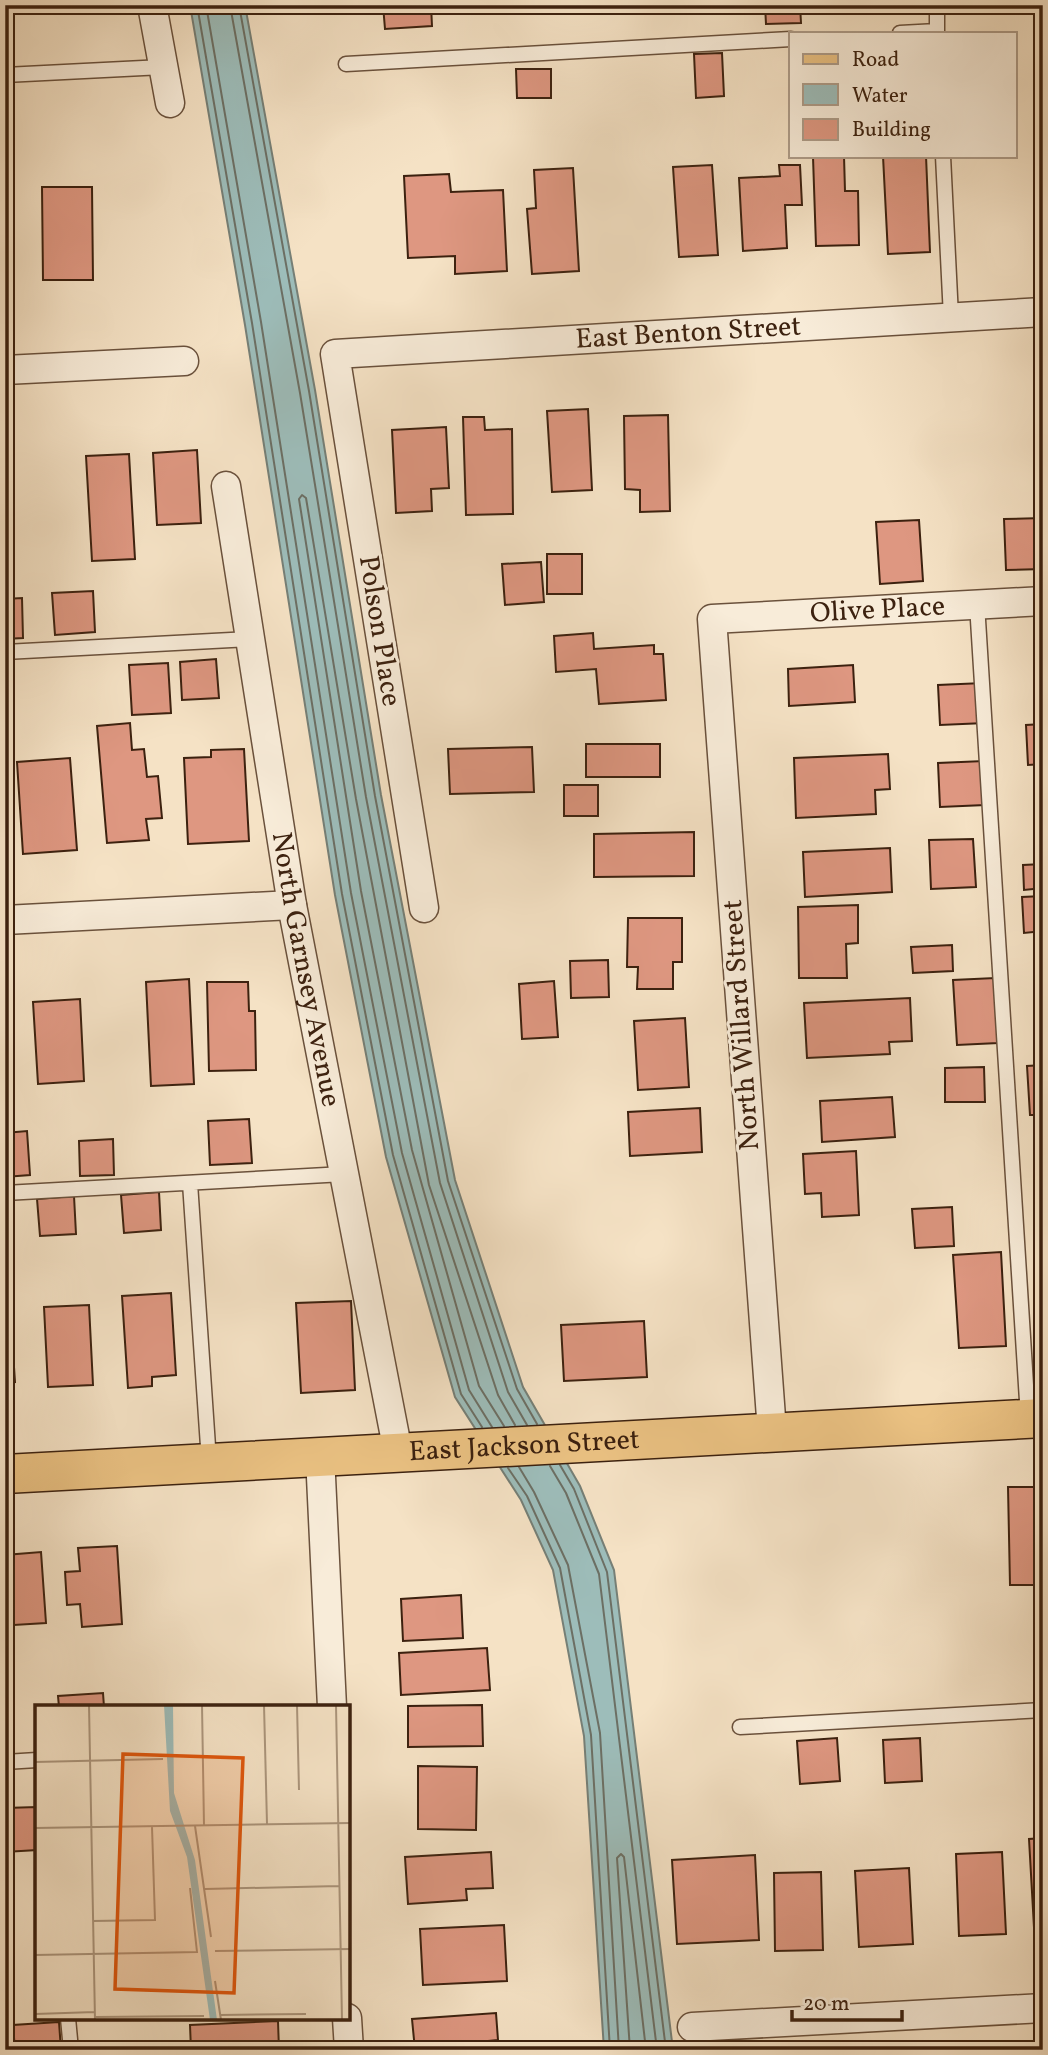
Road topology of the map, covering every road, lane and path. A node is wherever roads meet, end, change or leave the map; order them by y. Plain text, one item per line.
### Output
1 (152, 5) edge
2 (937, 5) edge
3 (937, 32) edge
4 (789, 39) edge
5 (346, 64) dead end
6 (163, 67) junction
7 (5, 75) edge
8 (170, 103) dead end
9 (943, 158) edge
10 (1043, 312) edge
11 (951, 317) junction
12 (335, 354) joint
13 (184, 361) dead end
14 (5, 370) edge
15 (226, 486) dead end
16 (1043, 601) edge
17 (977, 604) junction
18 (712, 619) joint
19 (250, 639) junction
20 (5, 652) edge
21 (292, 905) junction
22 (424, 908) dead end
23 (5, 920) edge
24 (344, 1174) junction
25 (190, 1182) junction
26 (5, 1193) edge
27 (1035, 1419) edge
28 (772, 1432) junction
29 (398, 1452) junction
30 (320, 1456) junction
31 (209, 1463) junction
32 (5, 1474) edge
33 (332, 1705) edge
34 (1043, 1710) edge
35 (740, 1727) dead end
36 (35, 1760) edge
37 (5, 1762) edge
38 (1043, 2008) edge
39 (68, 2020) edge
40 (347, 2020) edge
41 (692, 2027) dead end
42 (71, 2050) edge
43 (349, 2050) edge

1 - 6 street
2 - 3 lane
4 - 5 lane
6 - 7 lane
6 - 8 street
9 - 11 lane
10 - 11 street, East Benton Street
11 - 12 street, East Benton Street
12 - 22 street, Polson Place
13 - 14 street
15 - 19 street, North Garnsey Avenue
16 - 17 street, Olive Place
17 - 18 street, Olive Place
17 - 27 lane
18 - 28 street, North Willard Street
19 - 20 lane
19 - 21 street, North Garnsey Avenue
21 - 23 street
21 - 24 street, North Garnsey Avenue
24 - 25 lane
24 - 29 street, North Garnsey Avenue
25 - 26 lane
25 - 31 lane
27 - 28 main road, East Jackson Street
28 - 29 main road, East Jackson Street
29 - 30 main road, East Jackson Street
30 - 31 main road, East Jackson Street
30 - 33 street
31 - 32 main road, East Jackson Street
34 - 35 lane
36 - 37 lane
38 - 41 street
39 - 42 lane
40 - 43 street

